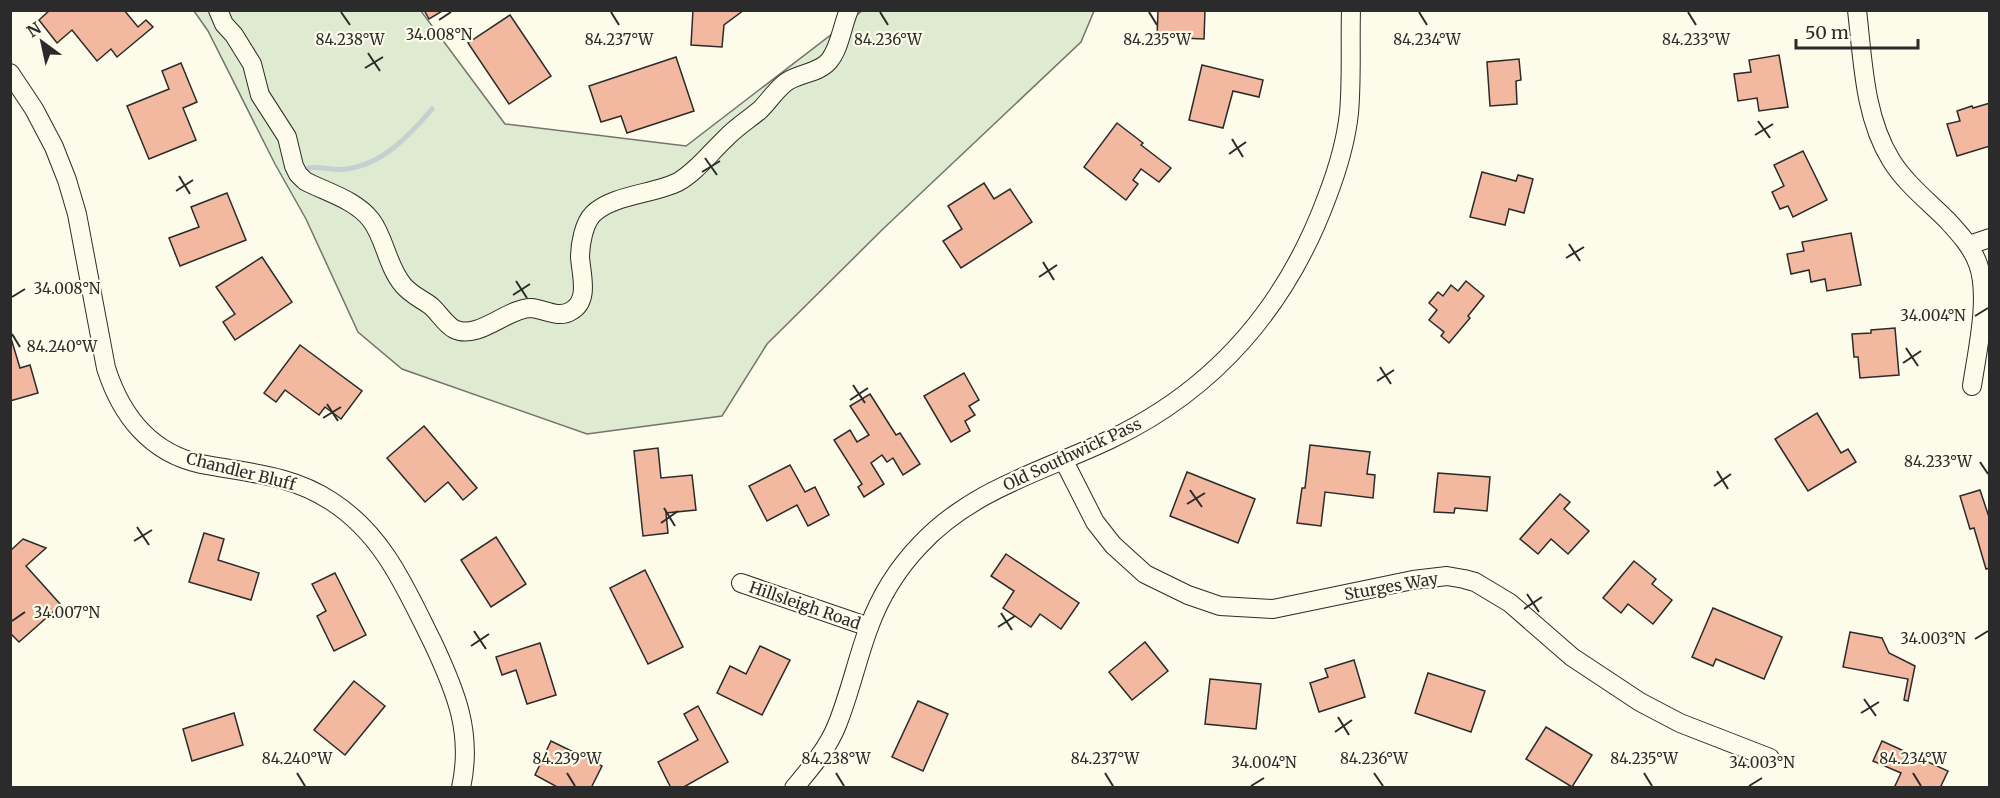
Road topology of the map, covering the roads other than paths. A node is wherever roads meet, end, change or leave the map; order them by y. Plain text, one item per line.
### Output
1 (218, 10) edge
2 (849, 10) edge
3 (1351, 10) edge
4 (1857, 10) edge
5 (10, 73) edge
6 (1989, 238) edge
7 (1969, 245) junction
8 (1972, 386) dead end
9 (1064, 461) junction
10 (741, 583) dead end
11 (869, 627) junction
12 (1770, 758) dead end
13 (461, 788) edge
14 (794, 788) edge

1 - 2 street
3 - 9 street, Old Southwick Pass
4 - 7 street
5 - 13 street, Chandler Bluff
6 - 7 street
7 - 8 street
9 - 11 street, Old Southwick Pass
9 - 12 street, Sturges Way
10 - 11 street, Hillsleigh Road
11 - 14 street, Old Southwick Pass

